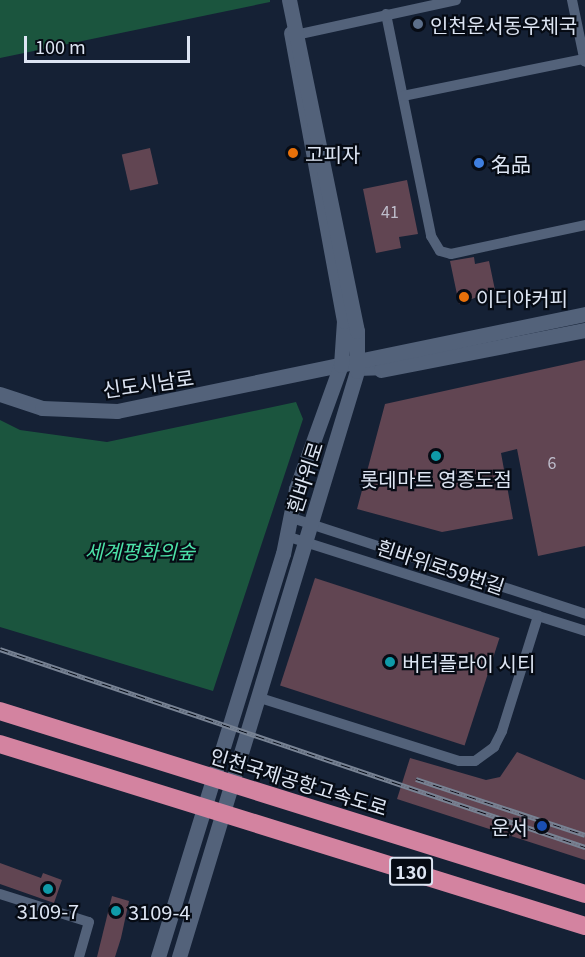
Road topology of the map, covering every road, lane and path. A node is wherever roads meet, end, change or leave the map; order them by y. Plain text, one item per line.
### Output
1 (289, 0) edge
2 (456, 0) edge
3 (572, 0) edge
4 (386, 14) junction
5 (294, 32) junction
6 (585, 61) edge
7 (403, 96) junction
8 (585, 225) edge
9 (585, 314) edge
10 (585, 330) edge
11 (358, 366) junction
12 (340, 369) junction
13 (381, 370) joint
14 (0, 394) edge
15 (290, 517) junction
16 (310, 524) junction
17 (286, 536) junction
18 (305, 541) junction
19 (585, 614) edge
20 (538, 616) junction
21 (585, 631) edge
22 (257, 697) junction
23 (0, 711) edge
24 (0, 745) edge
25 (0, 894) edge
26 (585, 894) edge
27 (585, 926) edge
28 (78, 957) edge
29 (158, 957) edge
30 (179, 957) edge

1 - 5 street, 흰바위로
2 - 4 street
3 - 6 street
4 - 5 street
4 - 7 street
5 - 11 street, 흰바위로
5 - 12 street, 흰바위로
6 - 7 street
7 - 8 street
9 - 11 street, 신도시남로
10 - 13 street, 신도시남로
11 - 12 street, 신도시남로
11 - 13 street, 신도시남로
11 - 16 street, 흰바위로
12 - 14 street, 신도시남로
12 - 15 street, 흰바위로
15 - 16 street, 흰바위로59번길
15 - 17 street, 흰바위로
16 - 18 street, 흰바위로
16 - 19 street, 흰바위로59번길
17 - 18 street, 흰바위로59번길
17 - 29 street, 흰바위로
18 - 20 street, 흰바위로59번길
18 - 22 street, 흰바위로
20 - 21 street, 흰바위로59번길
20 - 22 street
22 - 30 street, 흰바위로
23 - 26 highway, 인천국제공항고속도로 / 130
24 - 27 highway, 130
25 - 28 street

